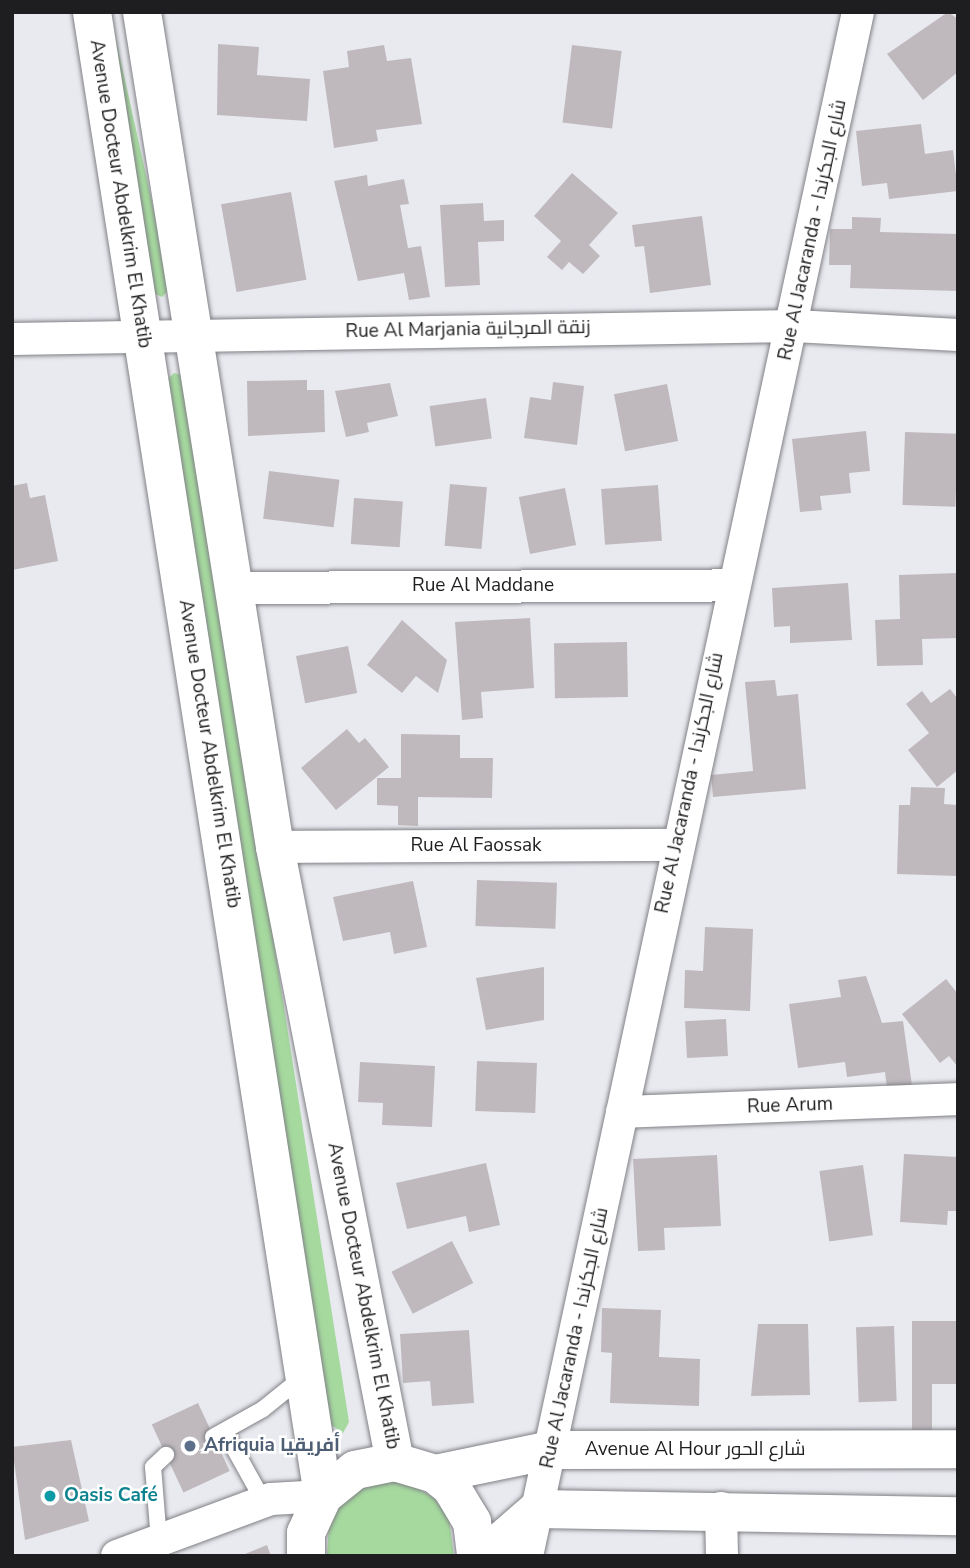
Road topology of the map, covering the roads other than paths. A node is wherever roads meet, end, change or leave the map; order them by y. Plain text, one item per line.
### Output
1 (92, 12) edge
2 (142, 12) edge
3 (858, 12) edge
4 (795, 326) junction
5 (194, 334) junction
6 (142, 335) junction
7 (958, 335) edge
8 (12, 339) edge
9 (731, 585) junction
10 (235, 588) junction
11 (677, 845) junction
12 (275, 846) junction
13 (958, 1099) edge
14 (622, 1112) junction
15 (308, 1373) junction
16 (958, 1449) edge
17 (551, 1450) junction
18 (166, 1455) dead end
19 (395, 1462) junction
20 (435, 1474) junction
21 (323, 1496) junction
22 (264, 1502) junction
23 (721, 1508) junction
24 (538, 1509) junction
25 (958, 1516) edge
26 (159, 1541) junction
27 (117, 1556) edge
28 (306, 1556) edge
29 (476, 1556) edge
30 (484, 1556) edge
31 (527, 1556) edge
32 (722, 1556) edge

1 - 6 main road, Avenue Docteur Abdelkrim El Khatib
2 - 5 main road, Avenue Docteur Abdelkrim El Khatib
3 - 4 street, Rue Al Jacaranda - شارع الجكرندا
4 - 5 street, Rue Al Marjania زنقة المرجانية
4 - 7 street, Rue Al Marjania زنقة المرجانية
4 - 9 street, Rue Al Jacaranda - شارع الجكرندا
5 - 6 street, Rue Al Marjania زنقة المرجانية
5 - 10 main road, Avenue Docteur Abdelkrim El Khatib
6 - 8 street, Rue Al Marjania زنقة المرجانية
6 - 15 main road, Avenue Docteur Abdelkrim El Khatib
9 - 10 street, Rue Al Maddane
9 - 11 street, Rue Al Jacaranda - شارع الجكرندا
10 - 12 main road, Avenue Docteur Abdelkrim El Khatib
11 - 12 street, Rue Al Faossak
11 - 14 street, Rue Al Jacaranda - شارع الجكرندا
12 - 19 main road, Avenue Docteur Abdelkrim El Khatib
13 - 14 street, Rue Arum
14 - 17 street, Rue Al Jacaranda - شارع الجكرندا
15 - 21 main road, Avenue Docteur Abdelkrim El Khatib
15 - 22 lane
16 - 17 main road, Avenue Al Hour شارع الحور
17 - 20 main road, Avenue Al Hour شارع الحور
17 - 24 street, Rue Al Jacaranda - شارع الجكرندا
18 - 26 lane
19 - 20 main road
19 - 21 main road
20 - 29 main road
21 - 22 street
21 - 28 main road
22 - 26 street
23 - 24 main road
23 - 25 main road
23 - 32 street
24 - 30 main road
24 - 31 street, Rue Al Jacaranda - شارع الجكرندا
26 - 27 street

